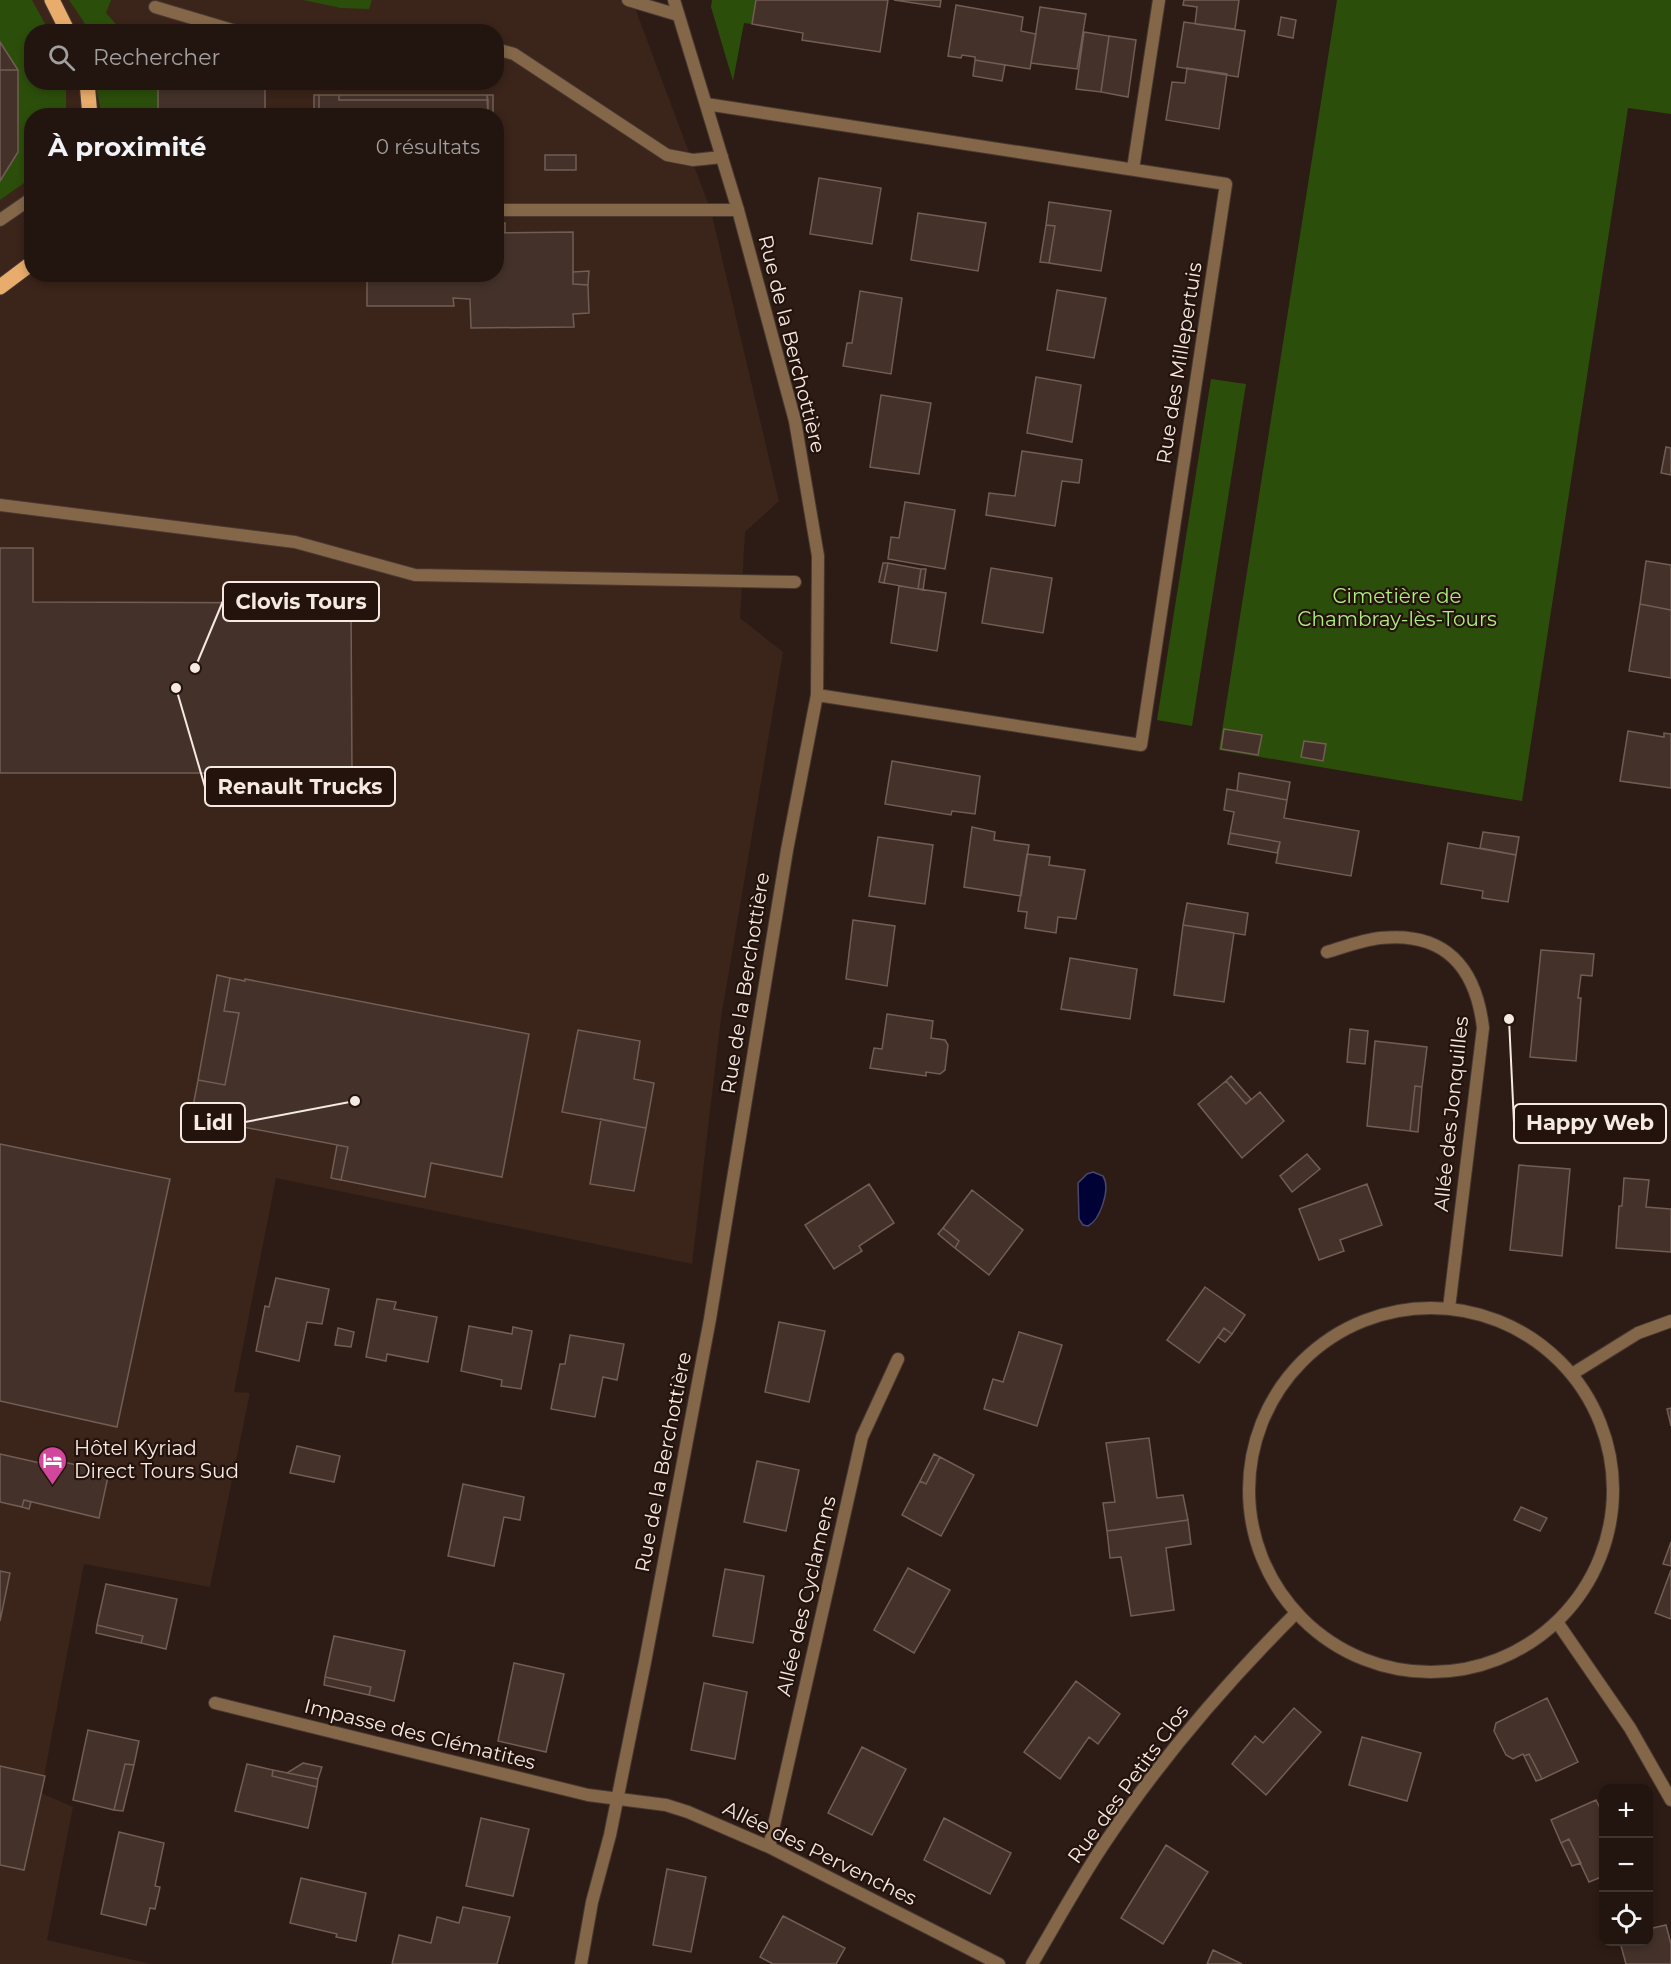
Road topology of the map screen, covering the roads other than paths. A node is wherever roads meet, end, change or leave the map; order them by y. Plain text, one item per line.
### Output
1 (52, 0) edge
2 (628, 0) edge
3 (674, 0) edge
4 (1159, 0) edge
5 (155, 7) dead end
6 (678, 15) junction
7 (64, 24) edge
8 (212, 24) edge
9 (504, 51) edge
10 (88, 90) edge
11 (706, 104) junction
12 (89, 108) edge
13 (722, 157) junction
14 (1133, 169) junction
15 (24, 204) edge
16 (504, 210) edge
17 (738, 210) junction
18 (0, 220) edge
19 (24, 269) edge
20 (0, 287) edge
21 (0, 505) edge
22 (795, 582) dead end
23 (817, 695) junction
24 (1327, 952) dead end
25 (1449, 1308) junction
26 (1671, 1321) edge
27 (898, 1359) dead end
28 (1572, 1374) junction
29 (1296, 1613) junction
30 (1557, 1622) junction
31 (215, 1703) dead end
32 (616, 1799) junction
33 (1671, 1800) edge
34 (769, 1847) junction
35 (581, 1964) edge
36 (999, 1964) edge
37 (1032, 1964) edge

1 - 7 main road
2 - 6 street
3 - 6 street, Rue de la Berchottière
4 - 14 street
5 - 8 street
6 - 11 street, Rue de la Berchottière
9 - 13 street
10 - 12 main road
11 - 13 street, Rue de la Berchottière
11 - 14 street, Rue des Millepertuis
13 - 17 street, Rue de la Berchottière
14 - 23 street, Rue des Millepertuis
15 - 18 street
16 - 17 street
17 - 23 street, Rue de la Berchottière
19 - 20 main road
21 - 22 street
23 - 32 street, Rue de la Berchottière
24 - 25 street, Allée des Jonquilles
25 - 28 street
25 - 29 street
26 - 28 street
27 - 34 street, Allée des Cyclamens
28 - 30 street
29 - 30 street
29 - 37 street, Rue des Petits Clos
30 - 33 street
31 - 32 street, Impasse des Clématites
32 - 34 street, Allée des Pervenches
32 - 35 street, Rue de la Berchottière
34 - 36 street, Allée des Pervenches

